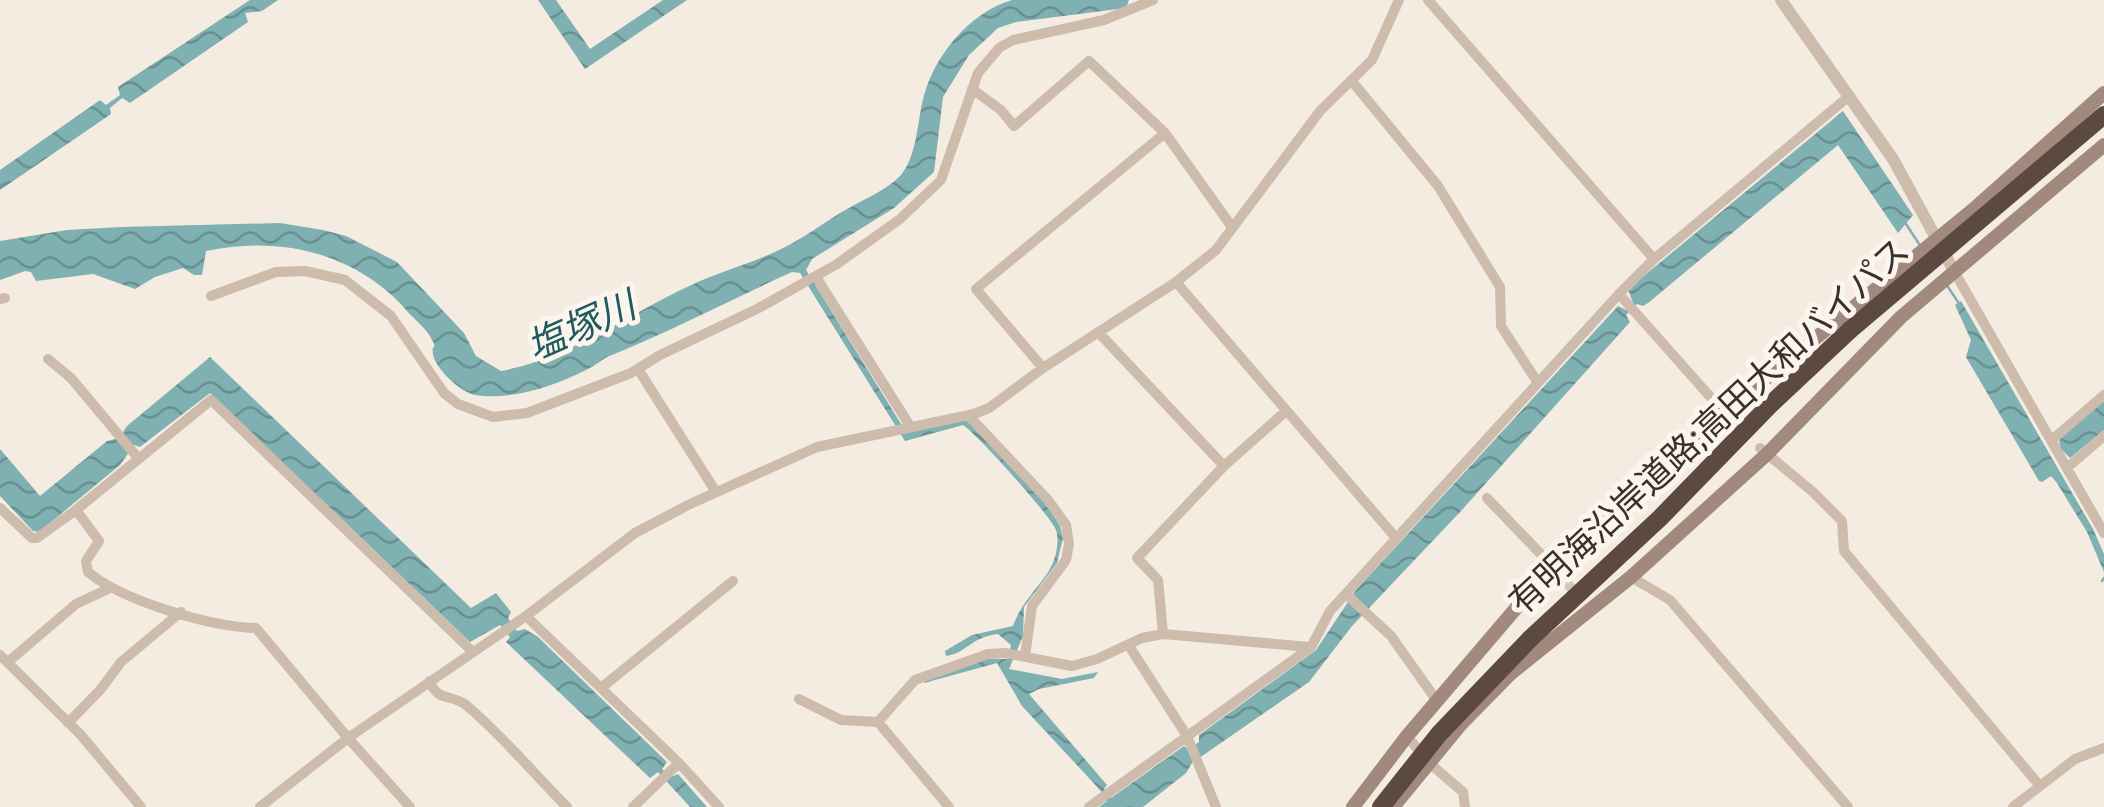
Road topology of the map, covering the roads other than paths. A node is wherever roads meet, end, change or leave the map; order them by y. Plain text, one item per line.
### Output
1 (1153, 0) edge
2 (1398, 0) edge
3 (1428, 0) edge
4 (1781, 0) edge
5 (1351, 80) junction
6 (972, 88) junction
7 (2104, 94) edge
8 (1848, 97) junction
9 (2104, 115) edge
10 (1164, 132) junction
11 (2104, 145) edge
12 (1232, 227) junction
13 (1939, 238) junction
14 (1654, 259) junction
15 (1954, 271) junction
16 (816, 277) junction
17 (1176, 282) junction
18 (1618, 294) junction
19 (210, 296) dead end
20 (1838, 328) junction
21 (1099, 332) junction
22 (48, 359) dead end
23 (1044, 368) junction
24 (638, 369) junction
25 (1538, 382) junction
26 (2104, 395) edge
27 (1286, 411) junction
28 (968, 415) junction
29 (1726, 415) junction
30 (910, 426) junction
31 (2104, 436) edge
32 (2052, 439) junction
33 (1763, 452) junction
34 (135, 455) junction
35 (1224, 466) junction
36 (2068, 468) junction
37 (716, 492) junction
38 (1486, 498) dead end
39 (0, 508) edge
40 (76, 510) junction
41 (2104, 534) edge
42 (1396, 538) junction
43 (1554, 569) junction
44 (1631, 576) junction
45 (732, 582) dead end
46 (108, 589) junction
47 (1347, 596) junction
48 (181, 612) junction
49 (522, 619) junction
50 (1164, 634) junction
51 (1129, 646) junction
52 (1311, 647) junction
53 (473, 652) junction
54 (1024, 656) junction
55 (3, 658) edge
56 (430, 681) junction
57 (600, 688) junction
58 (799, 699) dead end
59 (1437, 701) junction
60 (68, 722) junction
61 (878, 722) junction
62 (1187, 736) junction
63 (1407, 736) junction
64 (348, 738) junction
65 (2104, 748) edge
66 (1428, 762) junction
67 (675, 766) junction
68 (2039, 785) junction
69 (141, 807) edge
70 (260, 807) edge
71 (410, 807) edge
72 (567, 807) edge
73 (632, 807) edge
74 (719, 807) edge
75 (949, 807) edge
76 (1090, 807) edge
77 (1216, 807) edge
78 (1353, 807) edge
79 (1381, 807) edge
80 (1393, 807) edge
81 (1465, 807) edge
82 (1848, 807) edge
83 (2013, 807) edge

1 - 6 street
2 - 5 street
3 - 14 street
4 - 8 street
5 - 12 street
5 - 25 street
6 - 10 street
6 - 16 street
7 - 13 main road
8 - 13 street
8 - 14 street
9 - 20 highway, 有明海沿岸道路;高田大和バイパス, bridge
10 - 12 street
10 - 23 street
11 - 15 main road
12 - 17 street
13 - 15 street
13 - 20 main road
14 - 18 street
15 - 32 street
15 - 33 main road
16 - 24 street
16 - 30 street
17 - 21 street
17 - 27 street
18 - 25 street
18 - 29 street
19 - 24 street
20 - 29 main road
20 - 79 highway, 有明海沿岸道路;高田大和バイパス, bridge
21 - 23 street
21 - 35 street
22 - 34 street
23 - 28 street
24 - 37 street
25 - 42 street
26 - 32 street
27 - 35 street
27 - 42 street
28 - 30 street
28 - 54 street
29 - 43 main road
30 - 37 street
31 - 36 street
32 - 36 street
33 - 44 main road
33 - 68 street
34 - 40 street
34 - 53 street
35 - 50 street
36 - 41 street
37 - 49 street
38 - 43 street
39 - 40 street
40 - 46 street
42 - 47 street
43 - 59 main road
44 - 66 main road
44 - 82 street
45 - 57 street
46 - 48 street
46 - 55 street
47 - 52 street
47 - 59 street
48 - 60 street
48 - 64 street
49 - 53 street
49 - 57 street
50 - 51 street
50 - 52 street
51 - 54 street
51 - 62 street
52 - 62 street
53 - 56 street
54 - 61 street
55 - 60 street
56 - 64 street
56 - 72 street
57 - 67 street
58 - 61 street
59 - 63 main road
60 - 69 street
61 - 75 street
62 - 76 street
62 - 77 street
63 - 66 street
63 - 78 main road
64 - 70 street
64 - 71 street
65 - 68 street
66 - 80 main road
66 - 81 street
67 - 73 street
67 - 74 street
68 - 83 street

